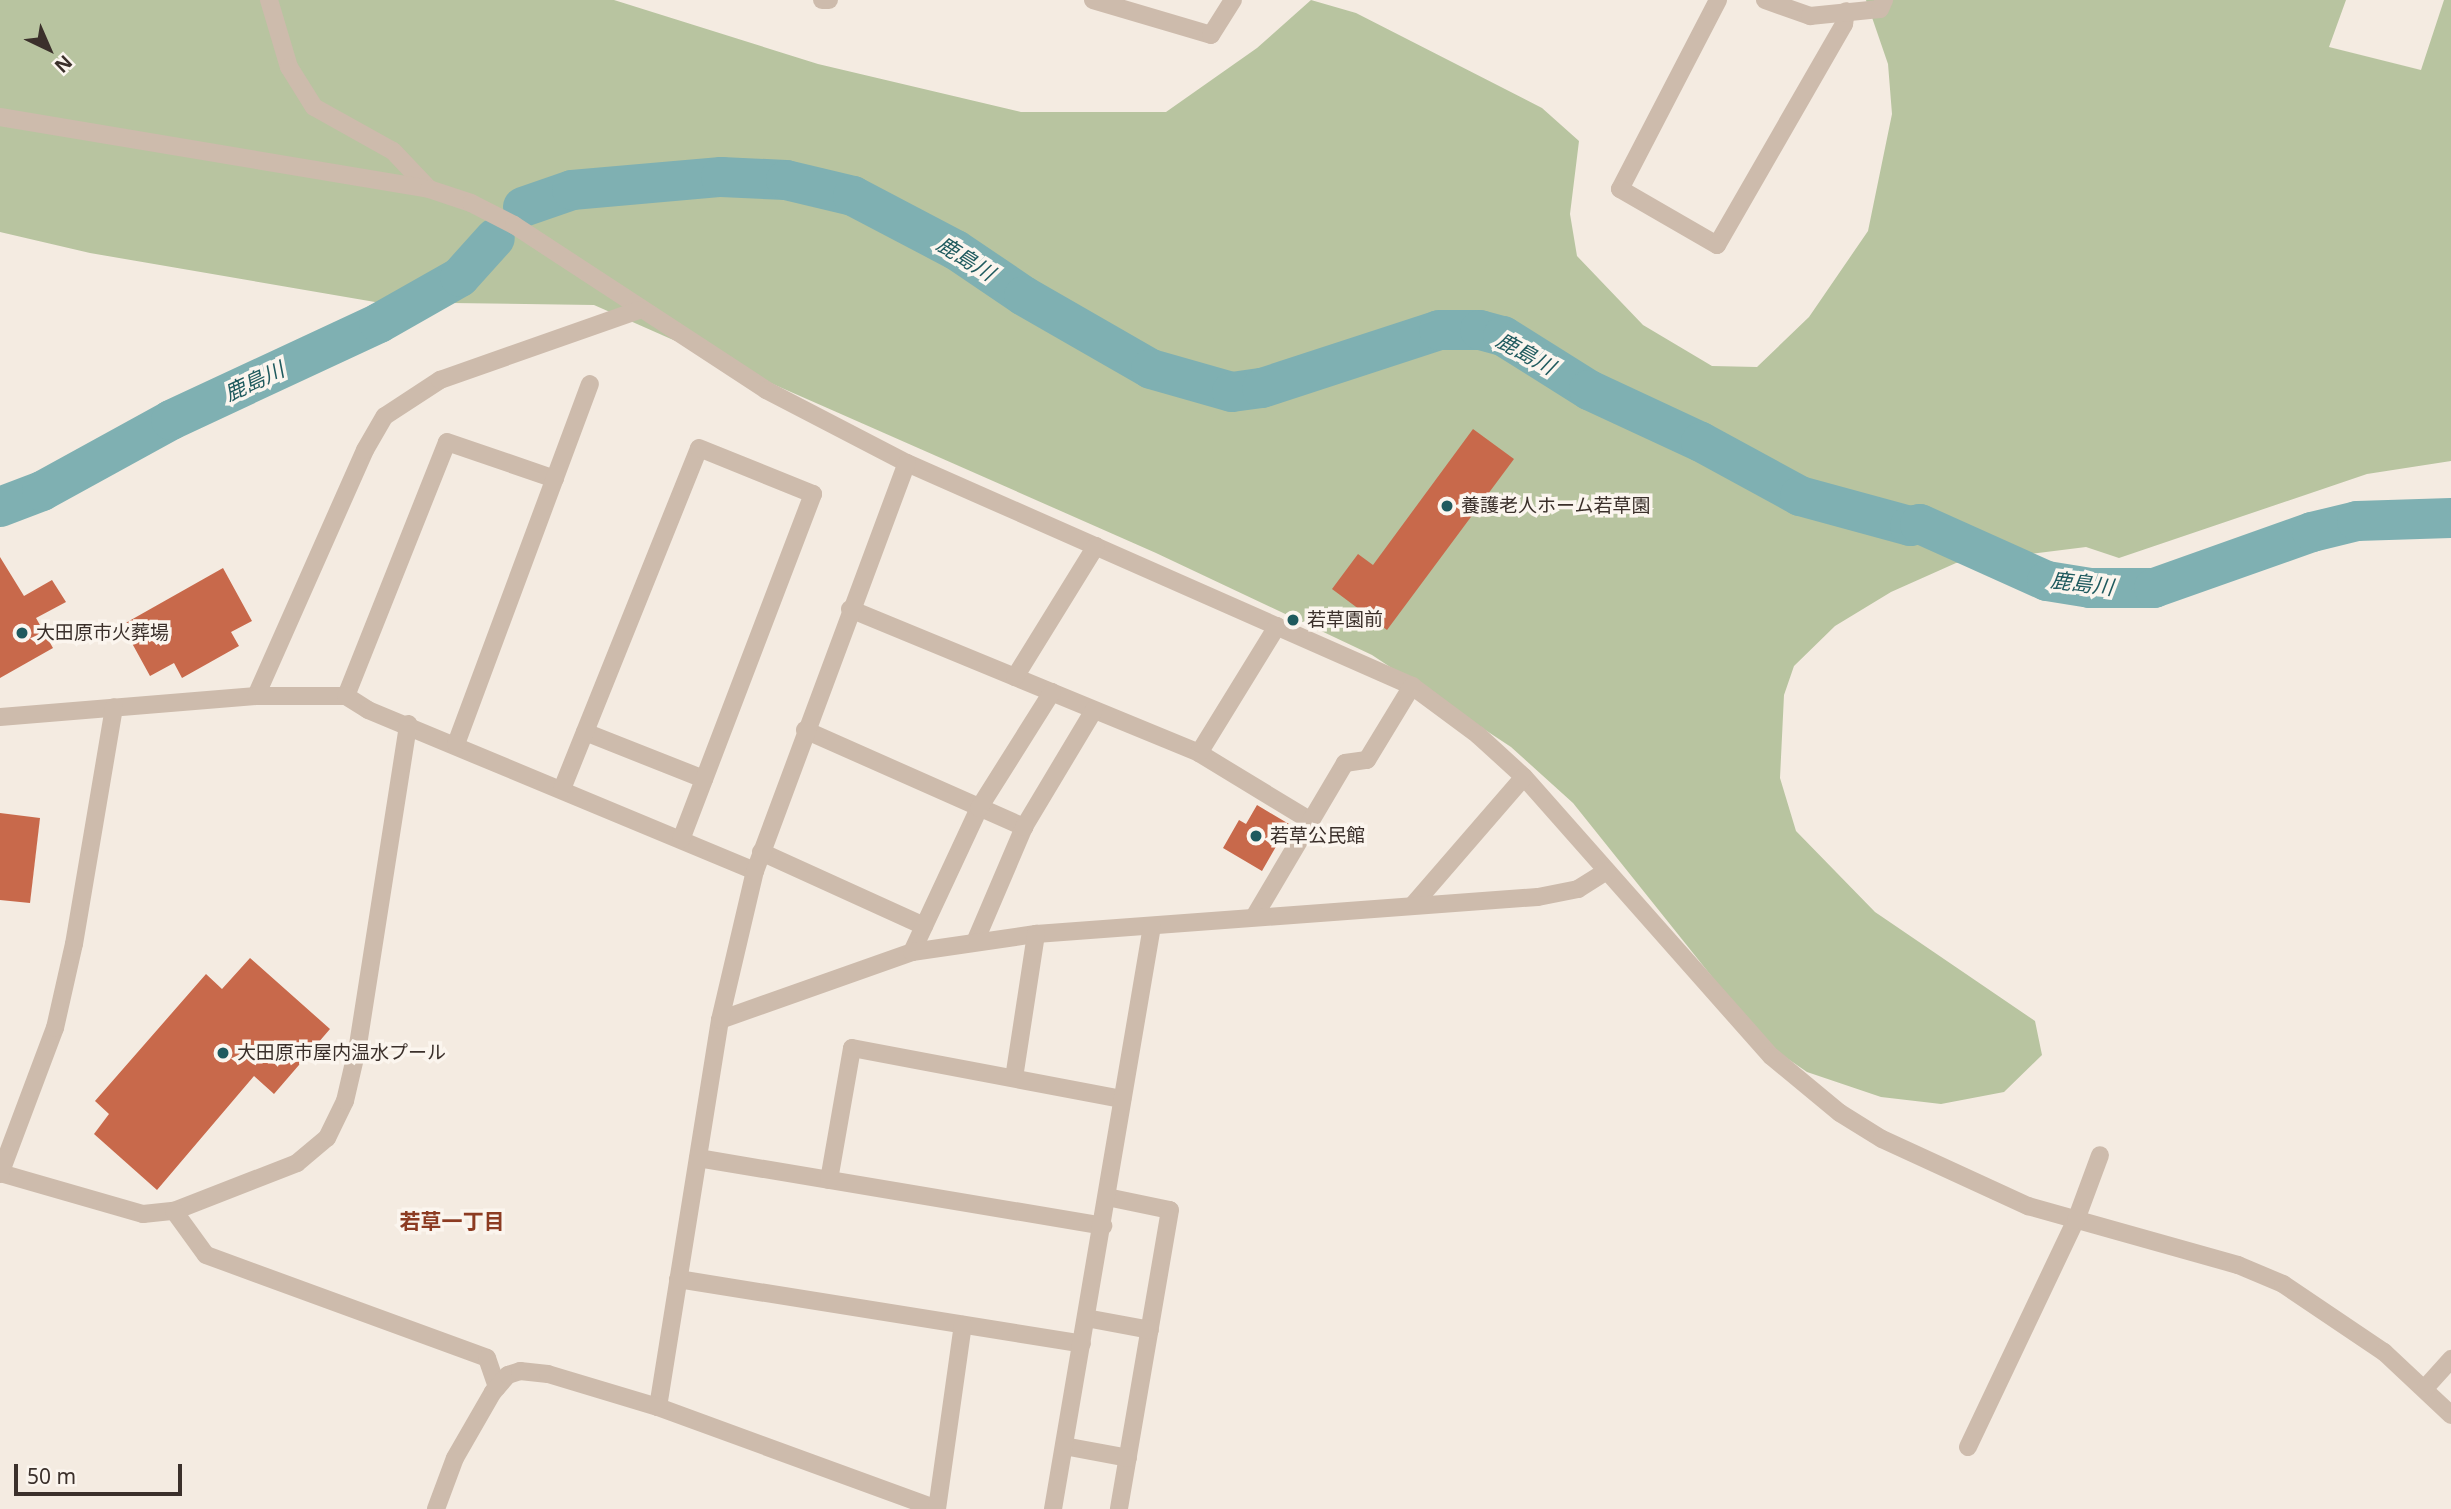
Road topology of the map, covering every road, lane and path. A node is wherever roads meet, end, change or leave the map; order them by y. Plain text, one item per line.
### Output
1 (269, 0) edge
2 (822, 0) edge
3 (830, 0) edge
4 (1093, 0) edge
5 (1233, 0) edge
6 (1718, 0) edge
7 (1765, 0) edge
8 (1884, 0) edge
9 (1846, 11) junction
10 (0, 117) edge
11 (429, 189) junction
12 (639, 310) junction
13 (590, 384) dead end
14 (907, 463) junction
15 (555, 479) junction
16 (1096, 546) junction
17 (850, 609) junction
18 (1277, 626) junction
19 (1016, 677) junction
20 (1412, 686) junction
21 (1052, 692) junction
22 (256, 696) junction
23 (346, 696) junction
24 (114, 707) junction
25 (1094, 710) junction
26 (0, 717) edge
27 (408, 724) junction
28 (805, 730) junction
29 (584, 732) junction
30 (456, 744) junction
31 (1199, 753) junction
32 (1524, 777) junction
33 (704, 779) junction
34 (562, 789) junction
35 (979, 808) junction
36 (1311, 821) junction
37 (1024, 827) junction
38 (681, 839) junction
39 (761, 852) junction
40 (755, 871) junction
41 (1607, 871) junction
42 (1413, 905) junction
43 (1254, 917) junction
44 (924, 926) junction
45 (1152, 926) junction
46 (1036, 934) junction
47 (975, 942) junction
48 (912, 952) junction
49 (720, 1020) junction
50 (1014, 1079) junction
51 (1122, 1099) junction
52 (2100, 1156) dead end
53 (698, 1158) junction
54 (0, 1173) edge
55 (829, 1180) junction
56 (1107, 1197) junction
57 (174, 1210) junction
58 (2076, 1220) junction
59 (1103, 1226) junction
60 (678, 1279) junction
61 (1086, 1318) junction
62 (963, 1325) junction
63 (1150, 1330) junction
64 (1082, 1344) junction
65 (2451, 1359) edge
66 (497, 1387) junction
67 (2426, 1387) junction
68 (658, 1407) junction
69 (2451, 1415) edge
70 (1064, 1446) junction
71 (1968, 1447) dead end
72 (1128, 1458) junction
73 (436, 1509) edge
74 (937, 1509) edge
75 (1053, 1509) edge
76 (1119, 1509) edge

1 - 11 street
2 - 3 street
4 - 5 street
6 - 9 street
7 - 9 street
8 - 9 street
10 - 11 street
11 - 12 street
12 - 14 street
12 - 22 street
13 - 15 street
14 - 16 street
14 - 17 street
15 - 23 street
15 - 30 street
16 - 18 street
16 - 19 street
17 - 19 street
17 - 28 street
18 - 20 street
18 - 31 street
19 - 21 street
20 - 32 street
20 - 36 street
21 - 25 street
21 - 35 street
22 - 23 street
22 - 24 street
23 - 27 street
24 - 26 street
24 - 54 street
25 - 31 street
25 - 37 street
27 - 30 street
27 - 57 street
28 - 35 street
28 - 39 street
29 - 33 street
29 - 33 street
29 - 34 street
30 - 34 street
31 - 36 street
32 - 41 street
32 - 42 street
33 - 38 street
34 - 38 street
35 - 37 street
35 - 44 street
36 - 43 street
37 - 47 street
38 - 40 street
39 - 40 street
39 - 44 street
40 - 49 street
41 - 42 street
41 - 58 street
42 - 43 street
43 - 45 street
44 - 48 street
45 - 46 street
45 - 51 street
46 - 47 street
46 - 50 street
47 - 48 street
48 - 49 street
49 - 53 street
50 - 51 street
50 - 55 street
51 - 56 street
52 - 58 street
53 - 55 street
53 - 60 street
54 - 57 street
55 - 59 street
56 - 59 street
56 - 63 street
57 - 66 street
58 - 67 street
58 - 71 street
59 - 61 street
60 - 62 street
60 - 68 street
61 - 63 street
61 - 64 street
62 - 64 street
62 - 74 street
63 - 72 street
64 - 70 street
65 - 67 street
66 - 68 street
66 - 73 street
67 - 69 street
68 - 74 street
70 - 72 street
70 - 75 street
72 - 76 street

